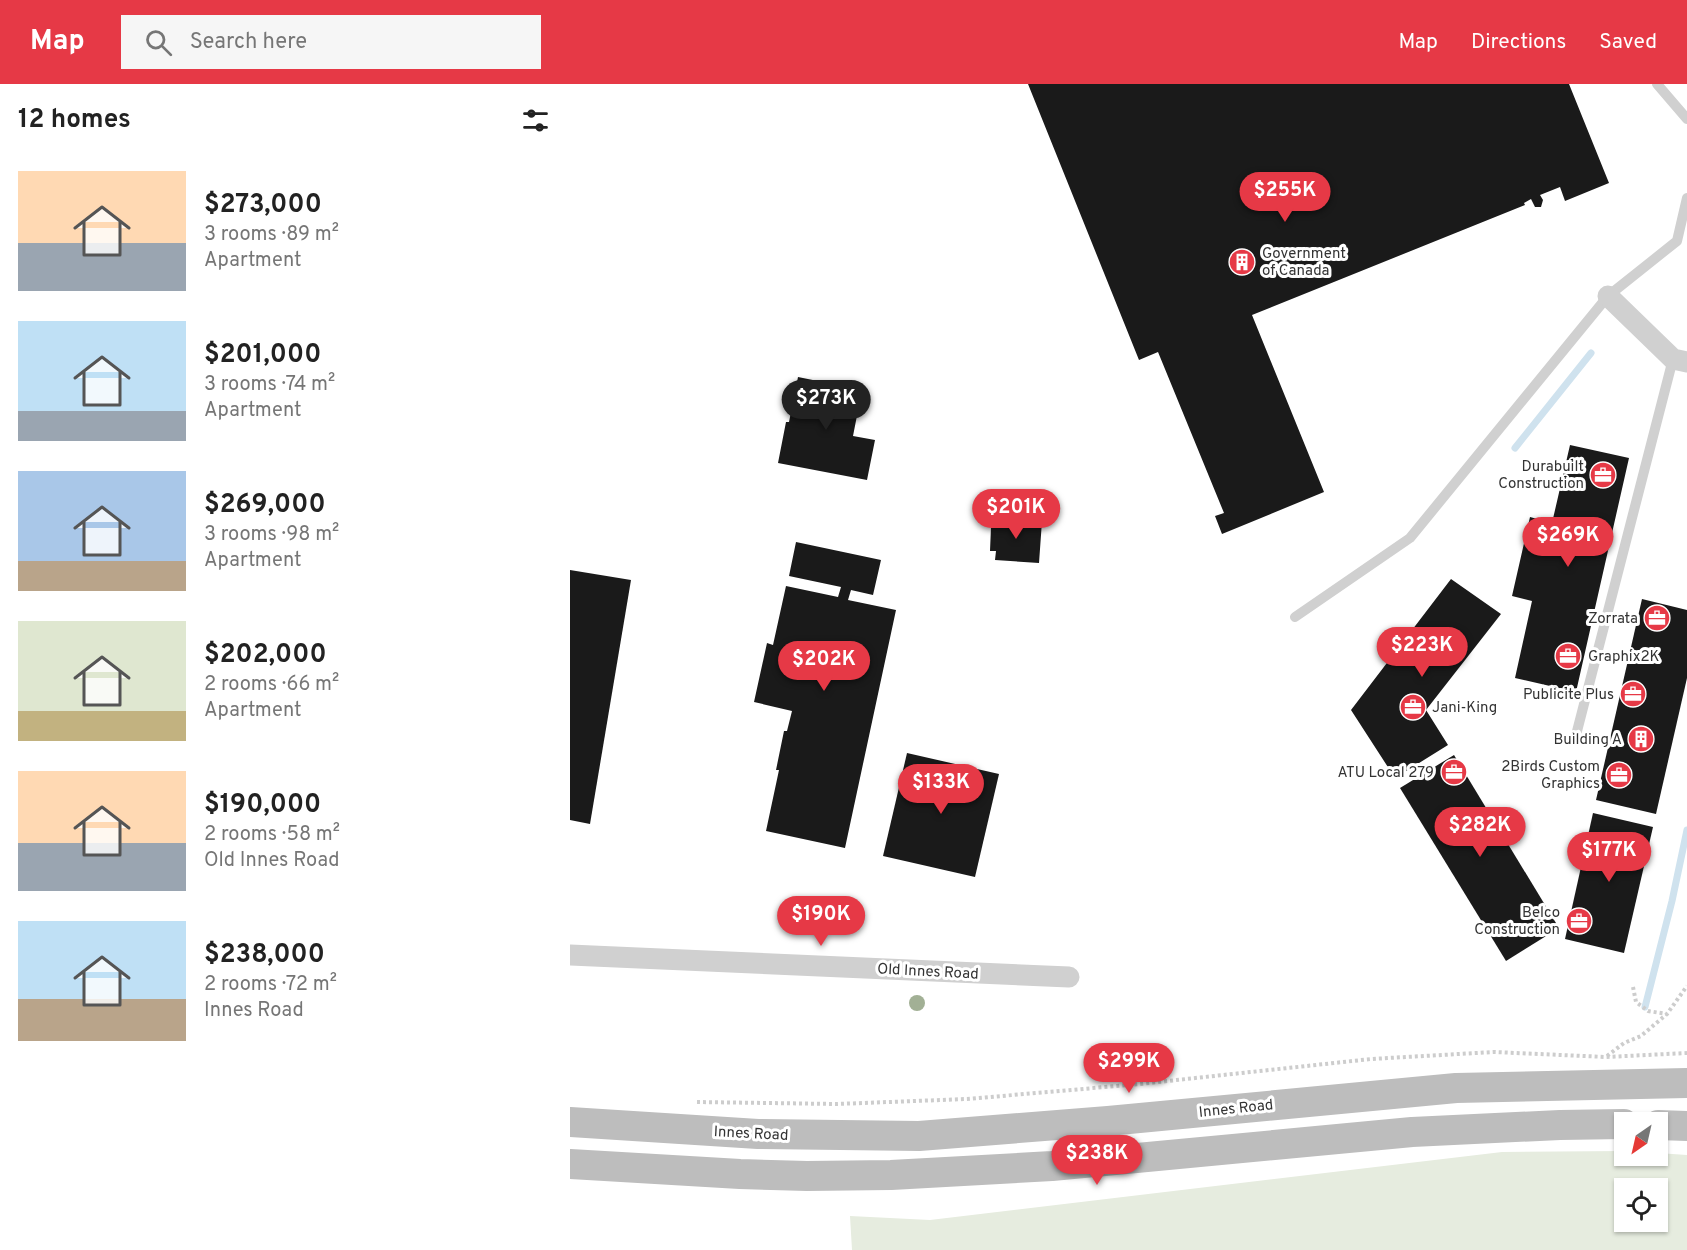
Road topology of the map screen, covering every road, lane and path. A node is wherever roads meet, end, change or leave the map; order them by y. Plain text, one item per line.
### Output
1 (1657, 84) edge
2 (1687, 119) edge
3 (1687, 198) edge
4 (1608, 296) junction
5 (1680, 361) edge
6 (1295, 617) dead end
7 (1575, 739) dead end
8 (570, 955) edge
9 (1069, 977) dead end
10 (1687, 986) edge
11 (1633, 987) dead end
12 (1667, 1014) junction
13 (1687, 1053) edge
14 (1606, 1057) junction
15 (1687, 1083) edge
16 (689, 1102) dead end
17 (570, 1122) edge
18 (1614, 1124) edge
19 (1668, 1125) edge
20 (1687, 1126) edge
21 (570, 1164) edge

1 - 2 lane
3 - 4 lane
4 - 5 street
4 - 6 lane
5 - 7 lane
8 - 9 street, Old Innes Road
10 - 12 path
11 - 12 path
12 - 14 path
13 - 14 path
14 - 16 path
15 - 17 main road, Innes Road
18 - 21 main road
19 - 20 main road

